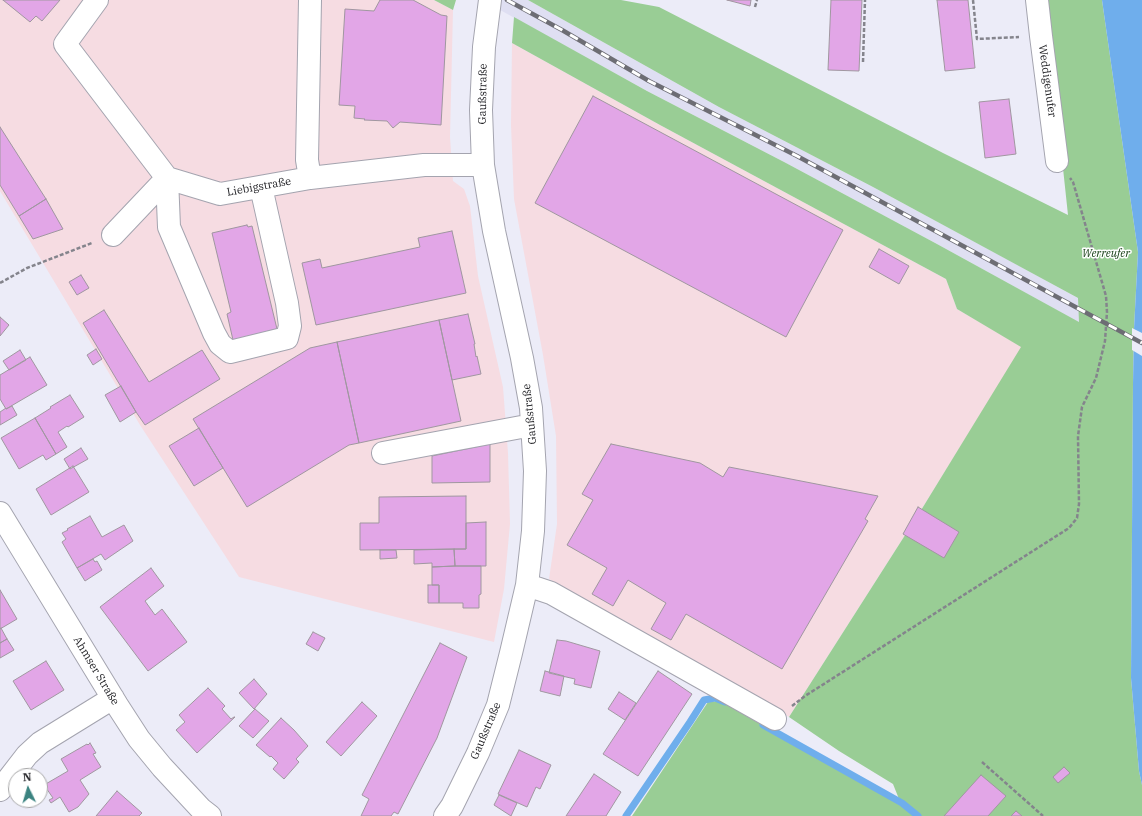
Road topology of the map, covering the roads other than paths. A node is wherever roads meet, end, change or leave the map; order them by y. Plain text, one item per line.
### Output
1 (97, 0) edge
2 (310, 0) edge
3 (490, 0) edge
4 (1037, 0) edge
5 (1057, 161) road end
6 (483, 165) junction
7 (167, 178) junction
8 (310, 178) junction
9 (261, 187) junction
10 (113, 235) road end
11 (532, 425) junction
12 (383, 453) dead end
13 (0, 513) edge
14 (527, 585) junction
15 (112, 698) junction
16 (775, 719) road end
17 (0, 790) edge
18 (210, 816) edge
19 (445, 816) edge

1 - 7 street
2 - 8 street
3 - 6 street, Gaußstraße
4 - 5 street, Weddigenufer
6 - 8 street, Liebigstraße
6 - 11 street, Gaußstraße
7 - 9 street, Liebigstraße
7 - 9 street
7 - 10 street
8 - 9 street, Liebigstraße
11 - 12 street
11 - 14 street, Gaußstraße
13 - 15 street, Ahmser Straße
14 - 16 street
14 - 19 street, Gaußstraße
15 - 17 street
15 - 18 street, Ahmser Straße

